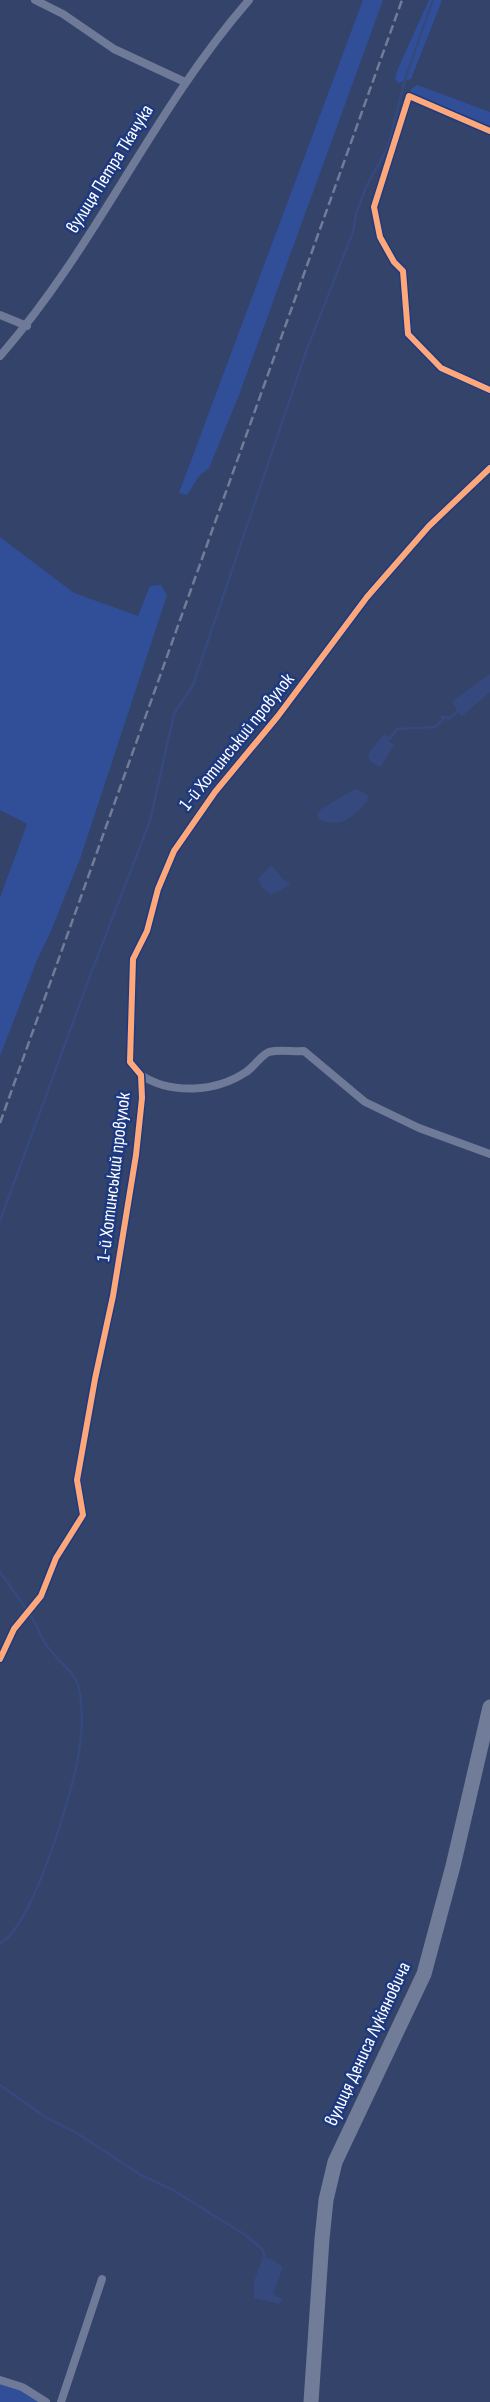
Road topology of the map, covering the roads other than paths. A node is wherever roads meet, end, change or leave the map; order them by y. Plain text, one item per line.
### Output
1 (34, 0) edge
2 (249, 0) edge
3 (185, 82) junction
4 (490, 131) edge
5 (0, 315) edge
6 (27, 326) junction
7 (0, 356) edge
8 (490, 390) edge
9 (490, 468) edge
10 (141, 1075) junction
11 (490, 1154) edge
12 (0, 1659) edge
13 (490, 1707) edge
14 (102, 2279) dead end
15 (0, 2380) edge
16 (46, 2402) edge
17 (61, 2402) edge
18 (311, 2402) edge

1 - 3 street
2 - 3 street, вулиця Петра Ткачука
3 - 6 street, вулиця Петра Ткачука
4 - 8 street
5 - 6 street
6 - 7 street, вулиця Петра Ткачука
9 - 10 street, 1-й Хотинський провулок
10 - 11 street
10 - 12 street, 1-й Хотинський провулок
13 - 18 highway, вулиця Дениса Лукіяновича
14 - 17 street
15 - 16 street

